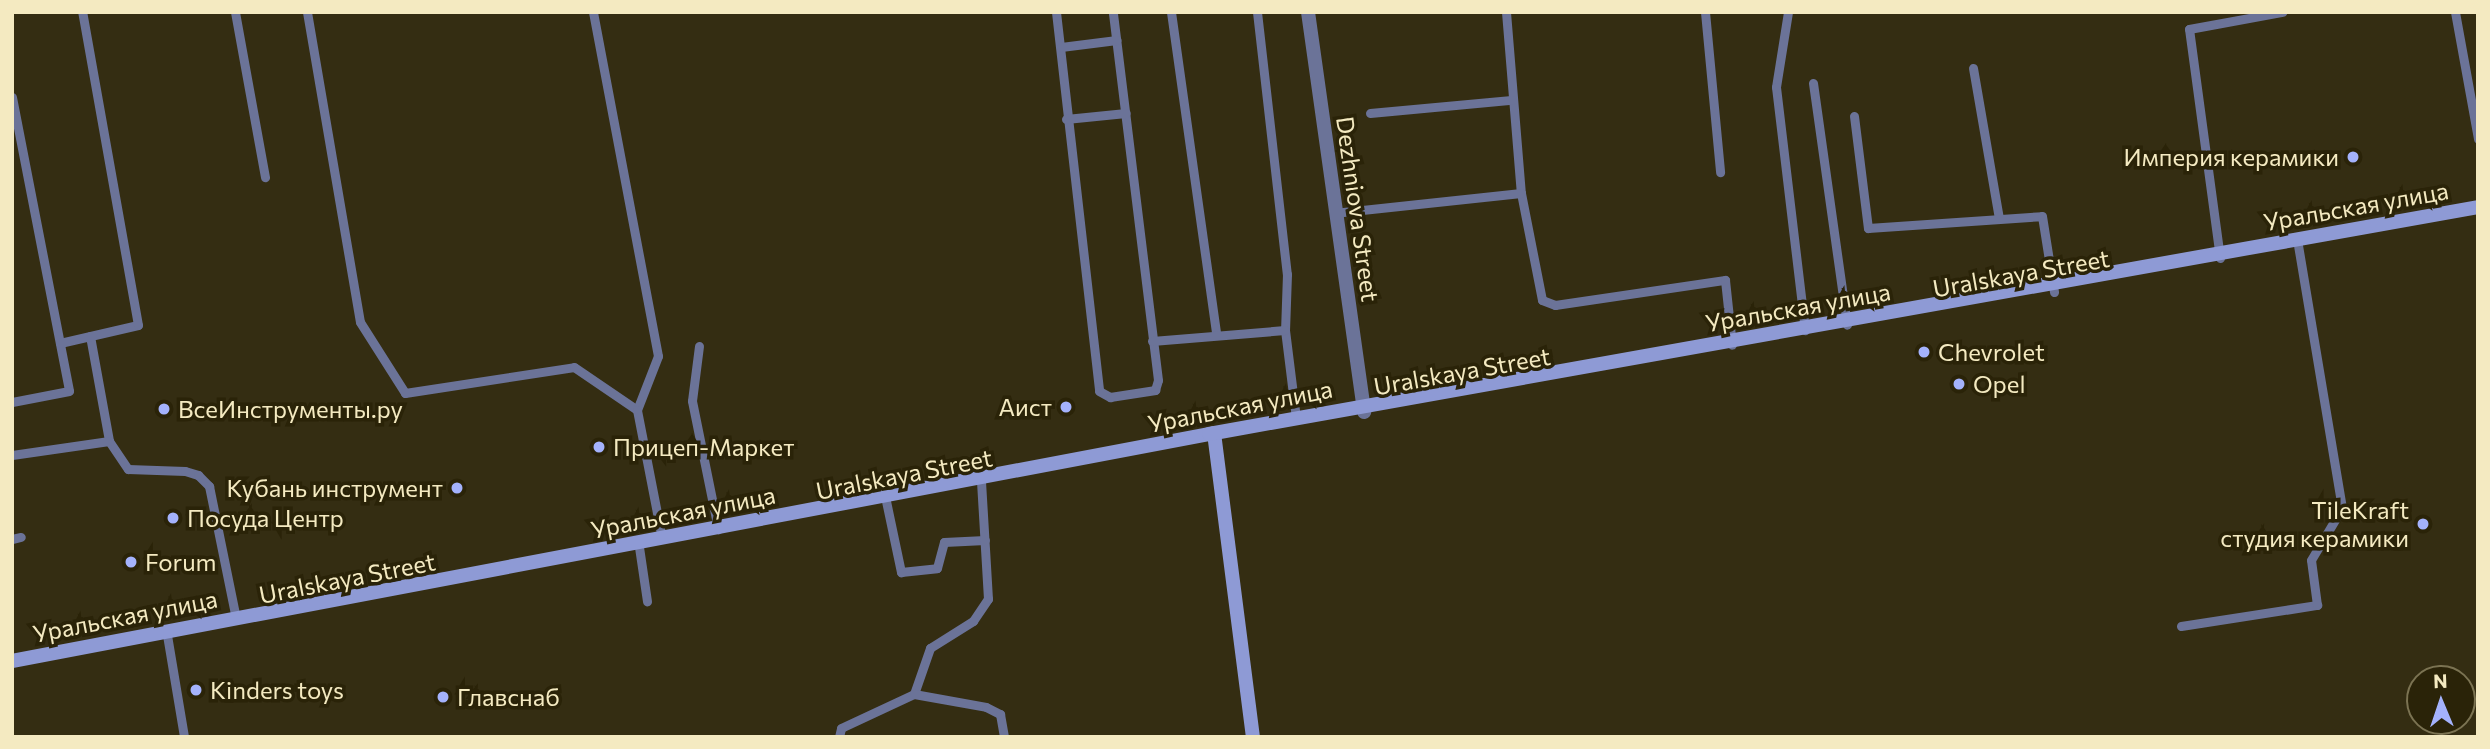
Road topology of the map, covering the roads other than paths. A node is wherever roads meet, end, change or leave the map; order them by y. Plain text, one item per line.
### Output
1 (82, 12) edge
2 (235, 12) edge
3 (307, 12) edge
4 (593, 12) edge
5 (1056, 12) edge
6 (1113, 12) edge
7 (1171, 12) edge
8 (1256, 12) edge
9 (1308, 12) edge
10 (1506, 12) edge
11 (1705, 12) edge
12 (1788, 12) edge
13 (2282, 12) edge
14 (2455, 12) edge
15 (1117, 40) junction
16 (1061, 47) junction
17 (1973, 68) dead end
18 (1813, 83) dead end
19 (12, 97) edge
20 (1511, 100) junction
21 (1126, 113) junction
22 (1370, 113) dead end
23 (1854, 116) dead end
24 (1066, 119) junction
25 (2478, 139) edge
26 (1720, 172) dead end
27 (265, 177) dead end
28 (1521, 193) junction
29 (2478, 207) edge
30 (1334, 213) junction
31 (2478, 214) edge
32 (1999, 218) junction
33 (2298, 243) junction
34 (2220, 257) junction
35 (2053, 288) junction
36 (1847, 324) junction
37 (1284, 330) junction
38 (1805, 331) junction
39 (1216, 334) junction
40 (90, 336) junction
41 (1152, 341) junction
42 (60, 343) junction
43 (1732, 344) junction
44 (699, 346) dead end
45 (12, 402) edge
46 (1364, 409) junction
47 (637, 410) junction
48 (1296, 418) junction
49 (1214, 436) junction
50 (109, 441) junction
51 (12, 455) edge
52 (981, 482) junction
53 (886, 501) junction
54 (718, 529) junction
55 (985, 540) junction
56 (662, 541) junction
57 (639, 547) junction
58 (647, 601) dead end
59 (237, 621) junction
60 (2181, 626) dead end
61 (167, 634) junction
62 (12, 662) edge
63 (914, 694) junction
64 (184, 737) edge
65 (839, 737) edge
66 (1004, 737) edge
67 (1253, 737) edge

1 - 40 lane
2 - 27 lane
3 - 47 lane
4 - 47 lane
5 - 16 lane
6 - 15 lane
7 - 39 lane
8 - 37 lane
9 - 30 street, Dezhniova Street
10 - 20 lane
11 - 26 lane
12 - 38 lane
13 - 34 lane
14 - 25 lane
15 - 16 lane
15 - 21 lane
16 - 24 lane
17 - 32 lane
18 - 36 lane
19 - 42 lane
20 - 22 lane
20 - 28 lane
21 - 24 lane
21 - 41 lane
23 - 32 lane
24 - 41 lane
28 - 30 lane
28 - 43 lane
29 - 33 main road, Уральская улица
30 - 46 street, Dezhniova Street
31 - 33 main road, Uralskaya Street
32 - 35 lane
33 - 34 main road, Uralskaya Street
33 - 60 lane
34 - 35 main road, Uralskaya Street
35 - 36 main road, Uralskaya Street
36 - 38 main road, Uralskaya Street
37 - 39 lane
37 - 48 lane
38 - 43 main road, Uralskaya Street
39 - 41 lane
40 - 42 lane
40 - 50 lane
42 - 45 lane
43 - 46 main road, Uralskaya Street
44 - 54 lane
46 - 48 main road, Уральская улица
46 - 49 main road, Uralskaya Street
47 - 56 lane
48 - 49 main road, Уральская улица
49 - 52 main road, Uralskaya Street
49 - 54 main road, Уральская улица
49 - 67 main road
50 - 51 lane
50 - 59 lane
52 - 53 main road, Uralskaya Street
52 - 55 lane
53 - 55 lane
53 - 56 main road, Uralskaya Street
54 - 56 main road, Уральская улица
55 - 63 lane
56 - 57 main road, Uralskaya Street
56 - 59 main road, Уральская улица
57 - 58 lane
57 - 59 main road, Uralskaya Street
59 - 61 main road, Uralskaya Street
61 - 62 main road, Uralskaya Street
61 - 64 lane
63 - 65 lane
63 - 66 lane

